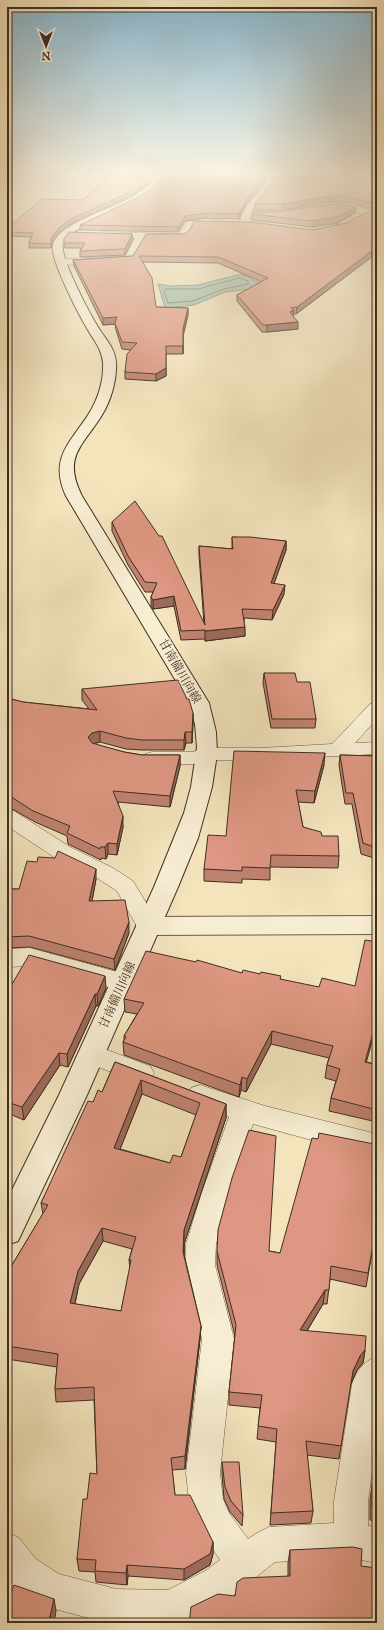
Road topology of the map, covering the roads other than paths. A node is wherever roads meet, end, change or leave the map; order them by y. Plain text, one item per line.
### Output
1 (58, 250) edge
2 (134, 250) edge
3 (61, 262) junction
4 (377, 708) edge
5 (377, 748) edge
6 (338, 750) junction
7 (207, 754) junction
8 (137, 757) edge
9 (7, 816) edge
10 (377, 925) edge
11 (148, 926) junction
12 (7, 958) edge
13 (122, 982) junction
14 (91, 1054) junction
15 (244, 1111) junction
16 (377, 1146) edge
17 (7, 1231) edge
18 (377, 1372) edge
19 (364, 1542) edge
20 (7, 1550) edge
21 (244, 1565) junction

1 - 3 main road, 甘南備川向線
2 - 3 street
3 - 7 main road, 甘南備川向線
4 - 6 street
5 - 6 street
6 - 7 street
7 - 8 street
7 - 11 main road, 甘南備川向線
9 - 11 street
10 - 11 main road
11 - 13 main road, 甘南備川向線
12 - 13 street
13 - 14 main road, 甘南備川向線
14 - 15 street
14 - 17 main road, 甘南備川向線
15 - 16 street
15 - 21 street
18 - 19 street
19 - 21 street
20 - 21 street

